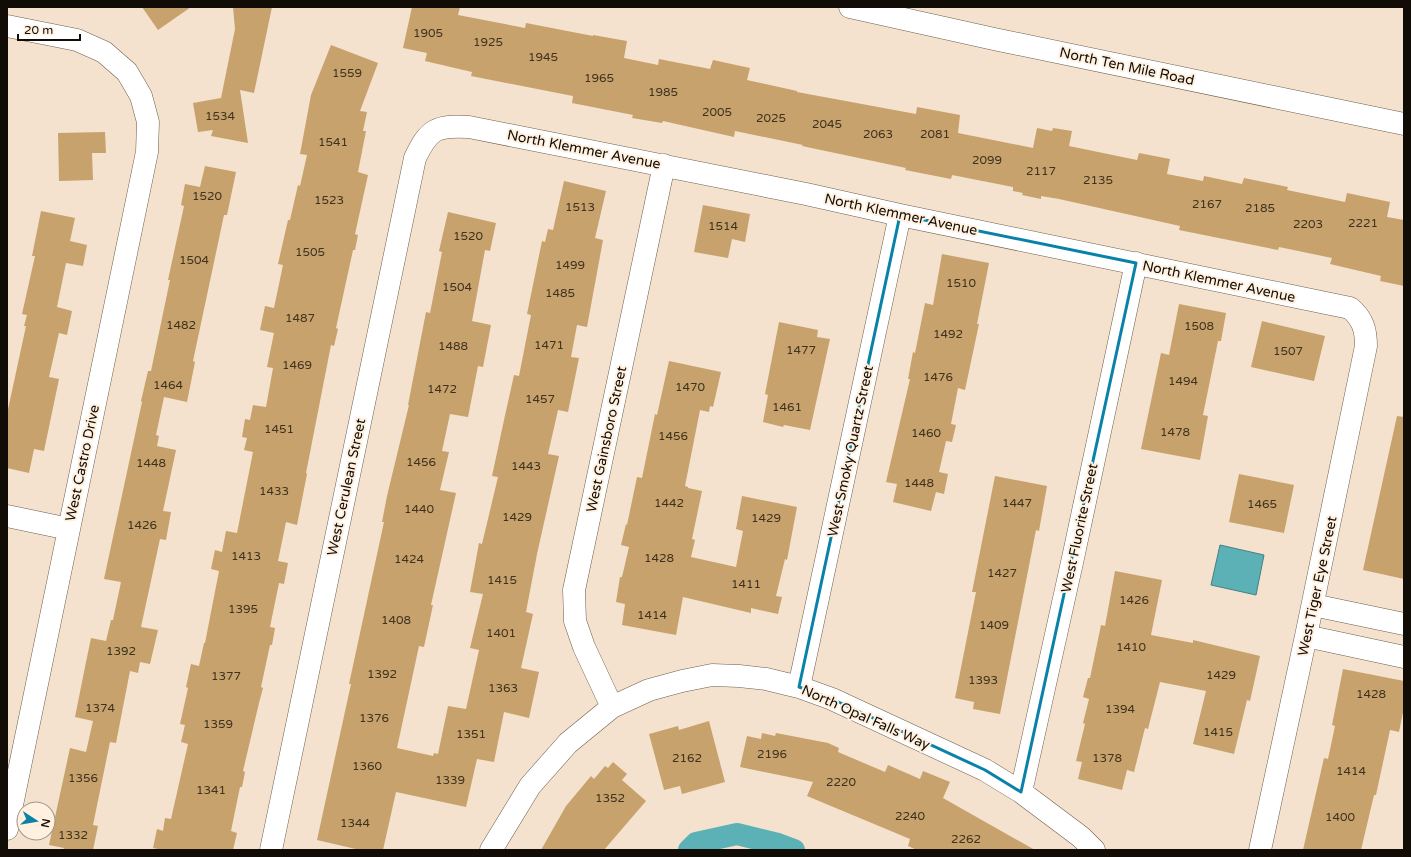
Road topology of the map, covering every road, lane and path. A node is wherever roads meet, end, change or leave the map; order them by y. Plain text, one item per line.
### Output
1 (850, 7) edge
2 (7, 26) edge
3 (1404, 124) edge
4 (434, 130) joint
5 (664, 165) junction
6 (900, 215) junction
7 (1136, 263) junction
8 (1363, 322) joint
9 (7, 516) edge
10 (69, 529) junction
11 (1313, 605) junction
12 (1404, 624) edge
13 (1306, 636) junction
14 (1404, 657) edge
15 (799, 687) junction
16 (612, 707) junction
17 (1021, 792) junction
18 (7, 829) edge
19 (271, 850) edge
20 (491, 850) edge
21 (1094, 850) edge
22 (1260, 850) edge

1 - 3 street, North Ten Mile Road
2 - 10 street, West Castro Drive
4 - 5 street, North Klemmer Avenue
4 - 19 street, West Cerulean Street
5 - 6 street, North Klemmer Avenue
5 - 16 street, West Gainsboro Street
6 - 7 street, North Klemmer Avenue
6 - 15 street, West Smoky Quartz Street
7 - 8 street, North Klemmer Avenue
7 - 17 street, West Fluorite Street
8 - 11 street, West Tiger Eye Street
9 - 10 street
10 - 18 street, West Castro Drive
11 - 12 street
11 - 13 street, West Tiger Eye Street
13 - 14 street
13 - 22 street, West Tiger Eye Street
15 - 16 street, North Opal Falls Way
15 - 17 street, North Opal Falls Way
16 - 20 street, North Opal Falls Way
17 - 21 street, North Opal Falls Way

